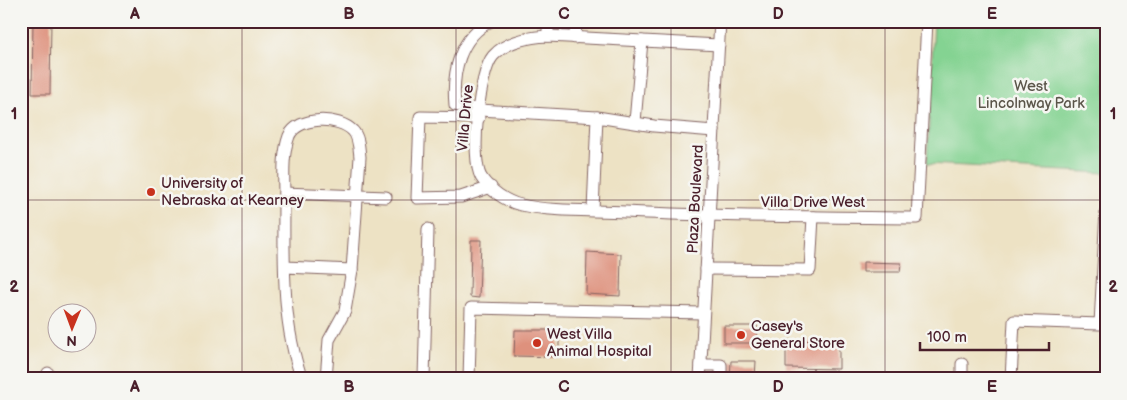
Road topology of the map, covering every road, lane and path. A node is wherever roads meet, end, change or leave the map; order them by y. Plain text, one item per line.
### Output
1 (491, 21) edge
2 (548, 21) edge
3 (576, 21) edge
4 (720, 21) edge
5 (927, 21) edge
6 (548, 36) junction
7 (575, 38) junction
8 (642, 41) junction
9 (718, 45) junction
10 (479, 114) junction
11 (597, 117) junction
12 (635, 122) junction
13 (714, 131) junction
14 (491, 187) junction
15 (284, 193) junction
16 (358, 196) junction
17 (386, 197) dead end
18 (593, 210) junction
19 (1106, 211) edge
20 (709, 216) junction
21 (813, 217) junction
22 (428, 230) dead end
23 (285, 267) junction
24 (706, 269) junction
25 (352, 270) junction
26 (704, 313) junction
27 (962, 364) dead end
28 (701, 365) junction
29 (302, 379) edge
30 (326, 379) edge
31 (424, 379) edge
32 (469, 379) edge
33 (700, 379) edge
34 (721, 379) edge
35 (962, 379) edge
36 (1011, 379) edge

1 - 10 street
2 - 6 street
3 - 7 street
4 - 9 street, Plaza Boulevard
5 - 21 street, Villa Drive West
6 - 7 street, Villa Drive
6 - 10 street, Villa Drive
7 - 8 street, Villa Drive
8 - 9 street, Villa Drive
8 - 12 street
9 - 13 street, Plaza Boulevard
10 - 11 street
10 - 14 street, Villa Drive
10 - 14 street
11 - 12 street
11 - 18 street
12 - 13 street
13 - 20 street, Plaza Boulevard
14 - 18 street, Villa Drive
15 - 16 street
15 - 16 street
15 - 23 street
16 - 17 street
16 - 25 street
18 - 20 street, Villa Drive
19 - 36 street
20 - 21 street, Villa Drive West
20 - 24 street, Plaza Boulevard
21 - 24 street
22 - 31 street
23 - 25 street
23 - 29 street
24 - 26 street, Plaza Boulevard
25 - 30 street
26 - 28 street, Plaza Boulevard
26 - 32 street
27 - 35 street
28 - 33 street, Plaza Boulevard
28 - 34 street

